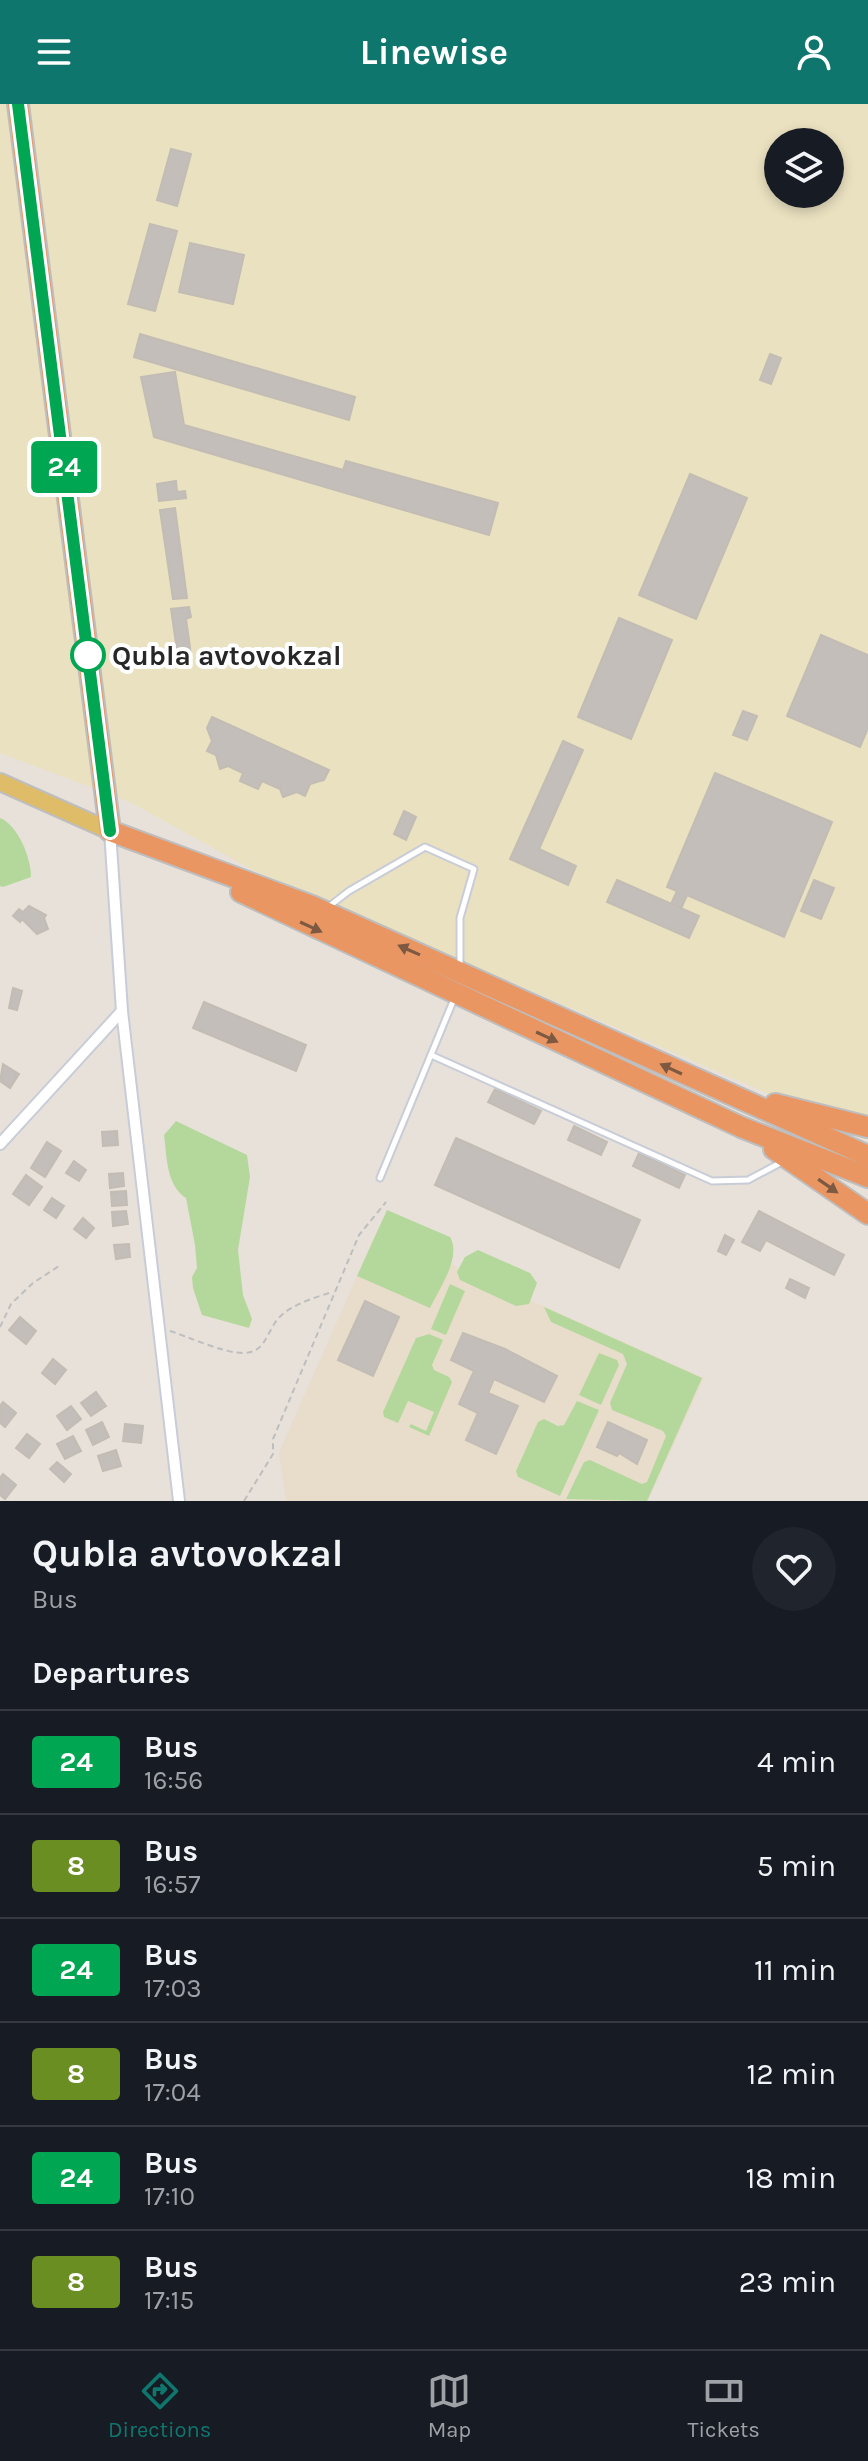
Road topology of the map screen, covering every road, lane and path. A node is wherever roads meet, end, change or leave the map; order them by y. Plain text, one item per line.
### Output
1 (18, 104) edge
2 (0, 782) edge
3 (110, 831) junction
4 (166, 854) junction
5 (323, 912) junction
6 (460, 973) junction
7 (455, 995) junction
8 (122, 1011) junction
9 (431, 1055) junction
10 (712, 1088) junction
11 (741, 1127) junction
12 (868, 1127) edge
13 (0, 1144) edge
14 (841, 1156) junction
15 (868, 1156) edge
16 (788, 1158) junction
17 (868, 1177) edge
18 (380, 1178) dead end
19 (386, 1202) dead end
20 (868, 1214) edge
21 (59, 1266) dead end
22 (333, 1292) junction
23 (0, 1327) edge
24 (158, 1327) junction
25 (179, 1501) edge
26 (244, 1501) edge

1 - 3 highway
2 - 3 main road
3 - 4 highway
3 - 8 street
4 - 5 highway
4 -> 7 highway
6 -> 5 highway
5 - 6 lane
10 -> 6 highway
7 - 9 lane
7 -> 11 highway
8 - 13 street
8 - 24 street
9 - 16 lane
9 - 18 lane
10 - 12 highway
10 - 14 highway
11 - 14 highway
11 - 16 highway
14 - 15 highway
14 - 17 highway
16 -> 20 highway
19 - 22 path
21 - 23 path
22 - 24 path
22 - 26 path
24 - 25 street

